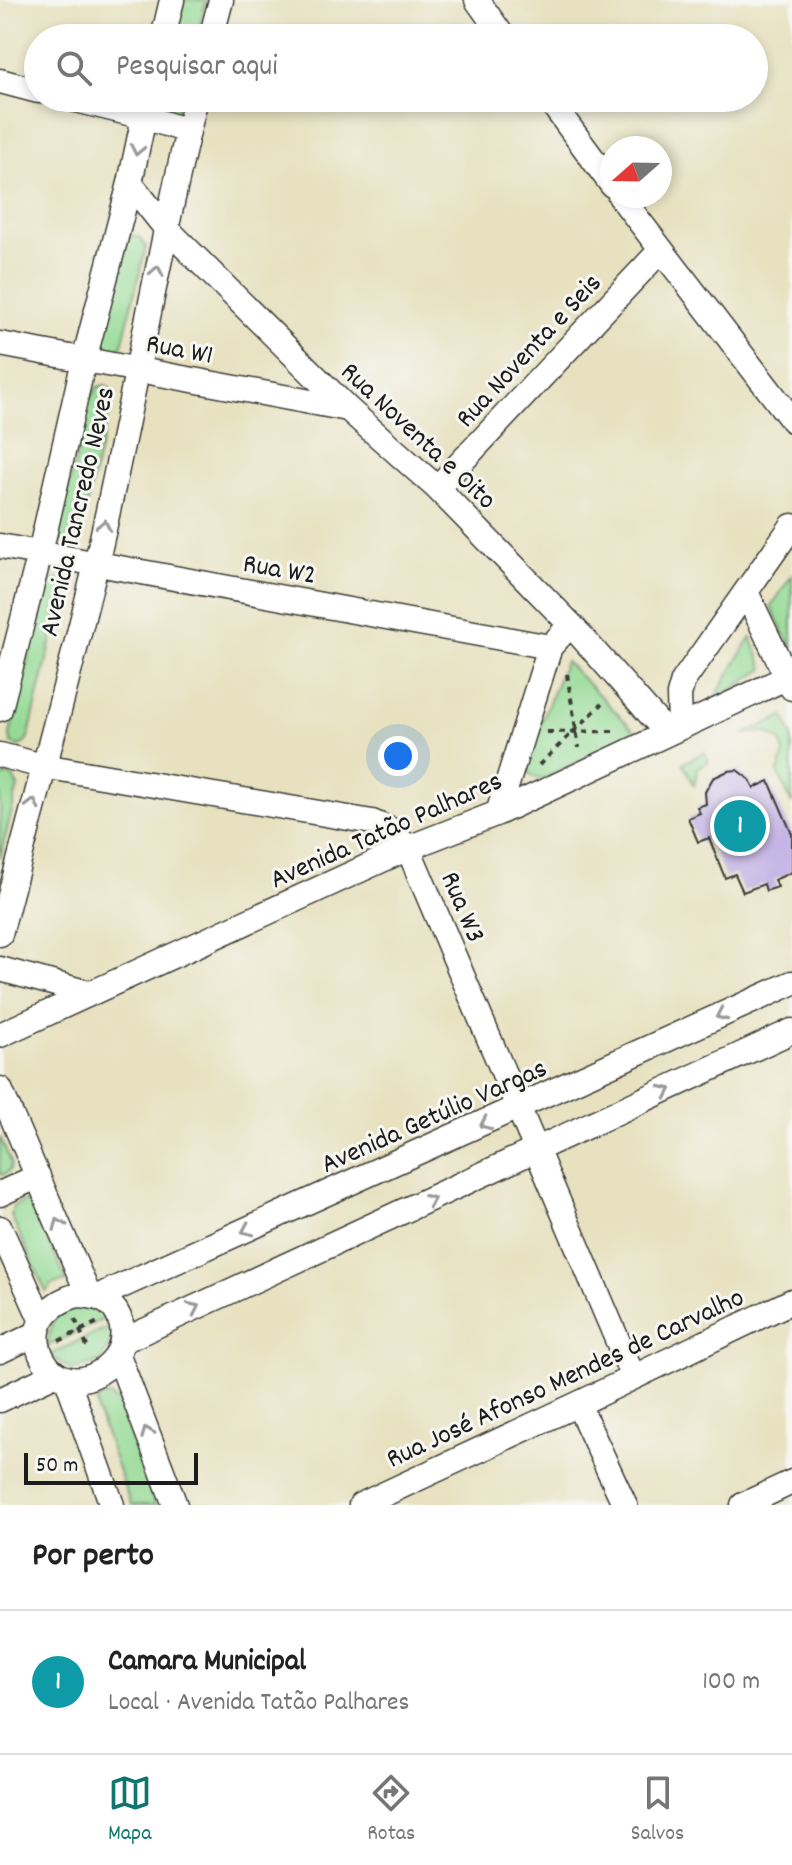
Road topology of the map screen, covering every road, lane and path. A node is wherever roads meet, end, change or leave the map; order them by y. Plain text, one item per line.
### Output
1 (172, 0) edge
2 (221, 0) edge
3 (477, 0) edge
4 (166, 24) edge
5 (215, 24) edge
6 (494, 24) edge
7 (0, 81) edge
8 (24, 87) edge
9 (145, 112) edge
10 (155, 112) edge
11 (193, 112) edge
12 (558, 112) edge
13 (188, 131) junction
14 (600, 169) edge
15 (130, 183) junction
16 (629, 208) edge
17 (165, 227) junction
18 (660, 251) junction
19 (0, 344) edge
20 (84, 360) junction
21 (138, 370) junction
22 (348, 409) junction
23 (792, 420) edge
24 (437, 488) junction
25 (792, 526) edge
26 (0, 546) edge
27 (40, 553) junction
28 (96, 564) junction
29 (746, 592) junction
30 (572, 626) junction
31 (550, 647) junction
32 (566, 667) dead end
33 (790, 680) edge
34 (602, 704) dead end
35 (0, 709) edge
36 (673, 729) junction
37 (576, 731) junction
38 (616, 731) dead end
39 (541, 732) dead end
40 (580, 754) dead end
41 (0, 755) edge
42 (43, 766) junction
43 (532, 772) dead end
44 (498, 813) junction
45 (408, 848) junction
46 (0, 934) edge
47 (0, 969) edge
48 (792, 983) edge
49 (89, 993) junction
50 (792, 1031) edge
51 (0, 1035) edge
52 (0, 1089) edge
53 (520, 1108) junction
54 (537, 1151) junction
55 (38, 1176) junction
56 (0, 1194) edge
57 (0, 1228) edge
58 (84, 1297) junction
59 (792, 1301) edge
60 (117, 1313) junction
61 (80, 1331) junction
62 (39, 1335) junction
63 (120, 1348) junction
64 (0, 1351) edge
65 (99, 1374) junction
66 (61, 1377) junction
67 (633, 1377) junction
68 (0, 1400) edge
69 (578, 1404) junction
70 (792, 1482) edge
71 (112, 1505) edge
72 (175, 1505) edge
73 (361, 1505) edge
74 (625, 1505) edge
75 (743, 1505) edge

1 - 4 street
2 - 5 street
3 - 6 street
7 - 8 street
9 -> 15 street, Avenida Tancredo Neves
10 - 13 street
11 - 13 street, Avenida Tancredo Neves
12 - 14 street
13 - 17 street, Avenida Tancredo Neves
15 - 17 street, Rua Noventa e Oito
15 - 20 street, Avenida Tancredo Neves
16 - 18 street
21 -> 17 street, Avenida Tancredo Neves
17 - 22 street, Rua Noventa e Oito
18 - 23 street
18 - 24 street, Rua Noventa e Seis
19 - 20 street, Rua W1
20 - 21 street, Rua W1
20 - 27 street, Avenida Tancredo Neves
21 - 22 street, Rua W1
28 -> 21 street, Avenida Tancredo Neves
22 - 24 street, Rua Noventa e Oito
24 - 30 street, Rua Noventa e Oito
25 - 29 street
26 - 27 street, Rua W2
27 - 28 street, Rua W2
27 - 35 street, Avenida Tancredo Neves
28 - 31 street, Rua W2
28 - 42 street, Avenida Tancredo Neves
29 - 33 street
29 - 36 street
30 - 31 street
30 - 36 street, Rua Noventa e Oito
31 - 44 street
32 - 37 path
33 - 36 street, Avenida Tatão Palhares
34 - 37 path
36 - 44 street, Avenida Tatão Palhares
37 - 38 path
37 - 39 path
37 - 40 path
37 - 43 path
41 - 42 street, Rua W3
42 - 45 street, Rua W3
46 -> 42 street, Avenida Tancredo Neves
44 - 45 street, Avenida Tatão Palhares
45 - 49 street, Avenida Tatão Palhares
45 - 53 street, Rua W3
47 - 49 street
48 -> 53 street, Avenida Getúlio Vargas
49 - 51 street, Avenida Tatão Palhares
54 -> 50 street
52 - 55 street
53 - 54 street, Rua W3
53 -> 58 street, Avenida Getúlio Vargas
63 -> 54 street
54 - 67 street, Rua W3
55 - 56 street
58 -> 55 street
57 - 62 street
58 - 60 street
58 - 61 path
58 - 62 street, Avenida Getúlio Vargas
59 - 67 street, Rua José Afonso Mendes de Carvalho
60 - 61 path
60 - 63 street
61 - 62 path
61 - 65 path
62 - 64 street
62 - 66 street
63 - 65 street
72 -> 63 street
65 - 66 street
66 - 68 street
66 - 71 street
67 - 69 street, Rua José Afonso Mendes de Carvalho
69 - 73 street, Rua José Afonso Mendes de Carvalho
69 - 74 street
70 - 75 street

